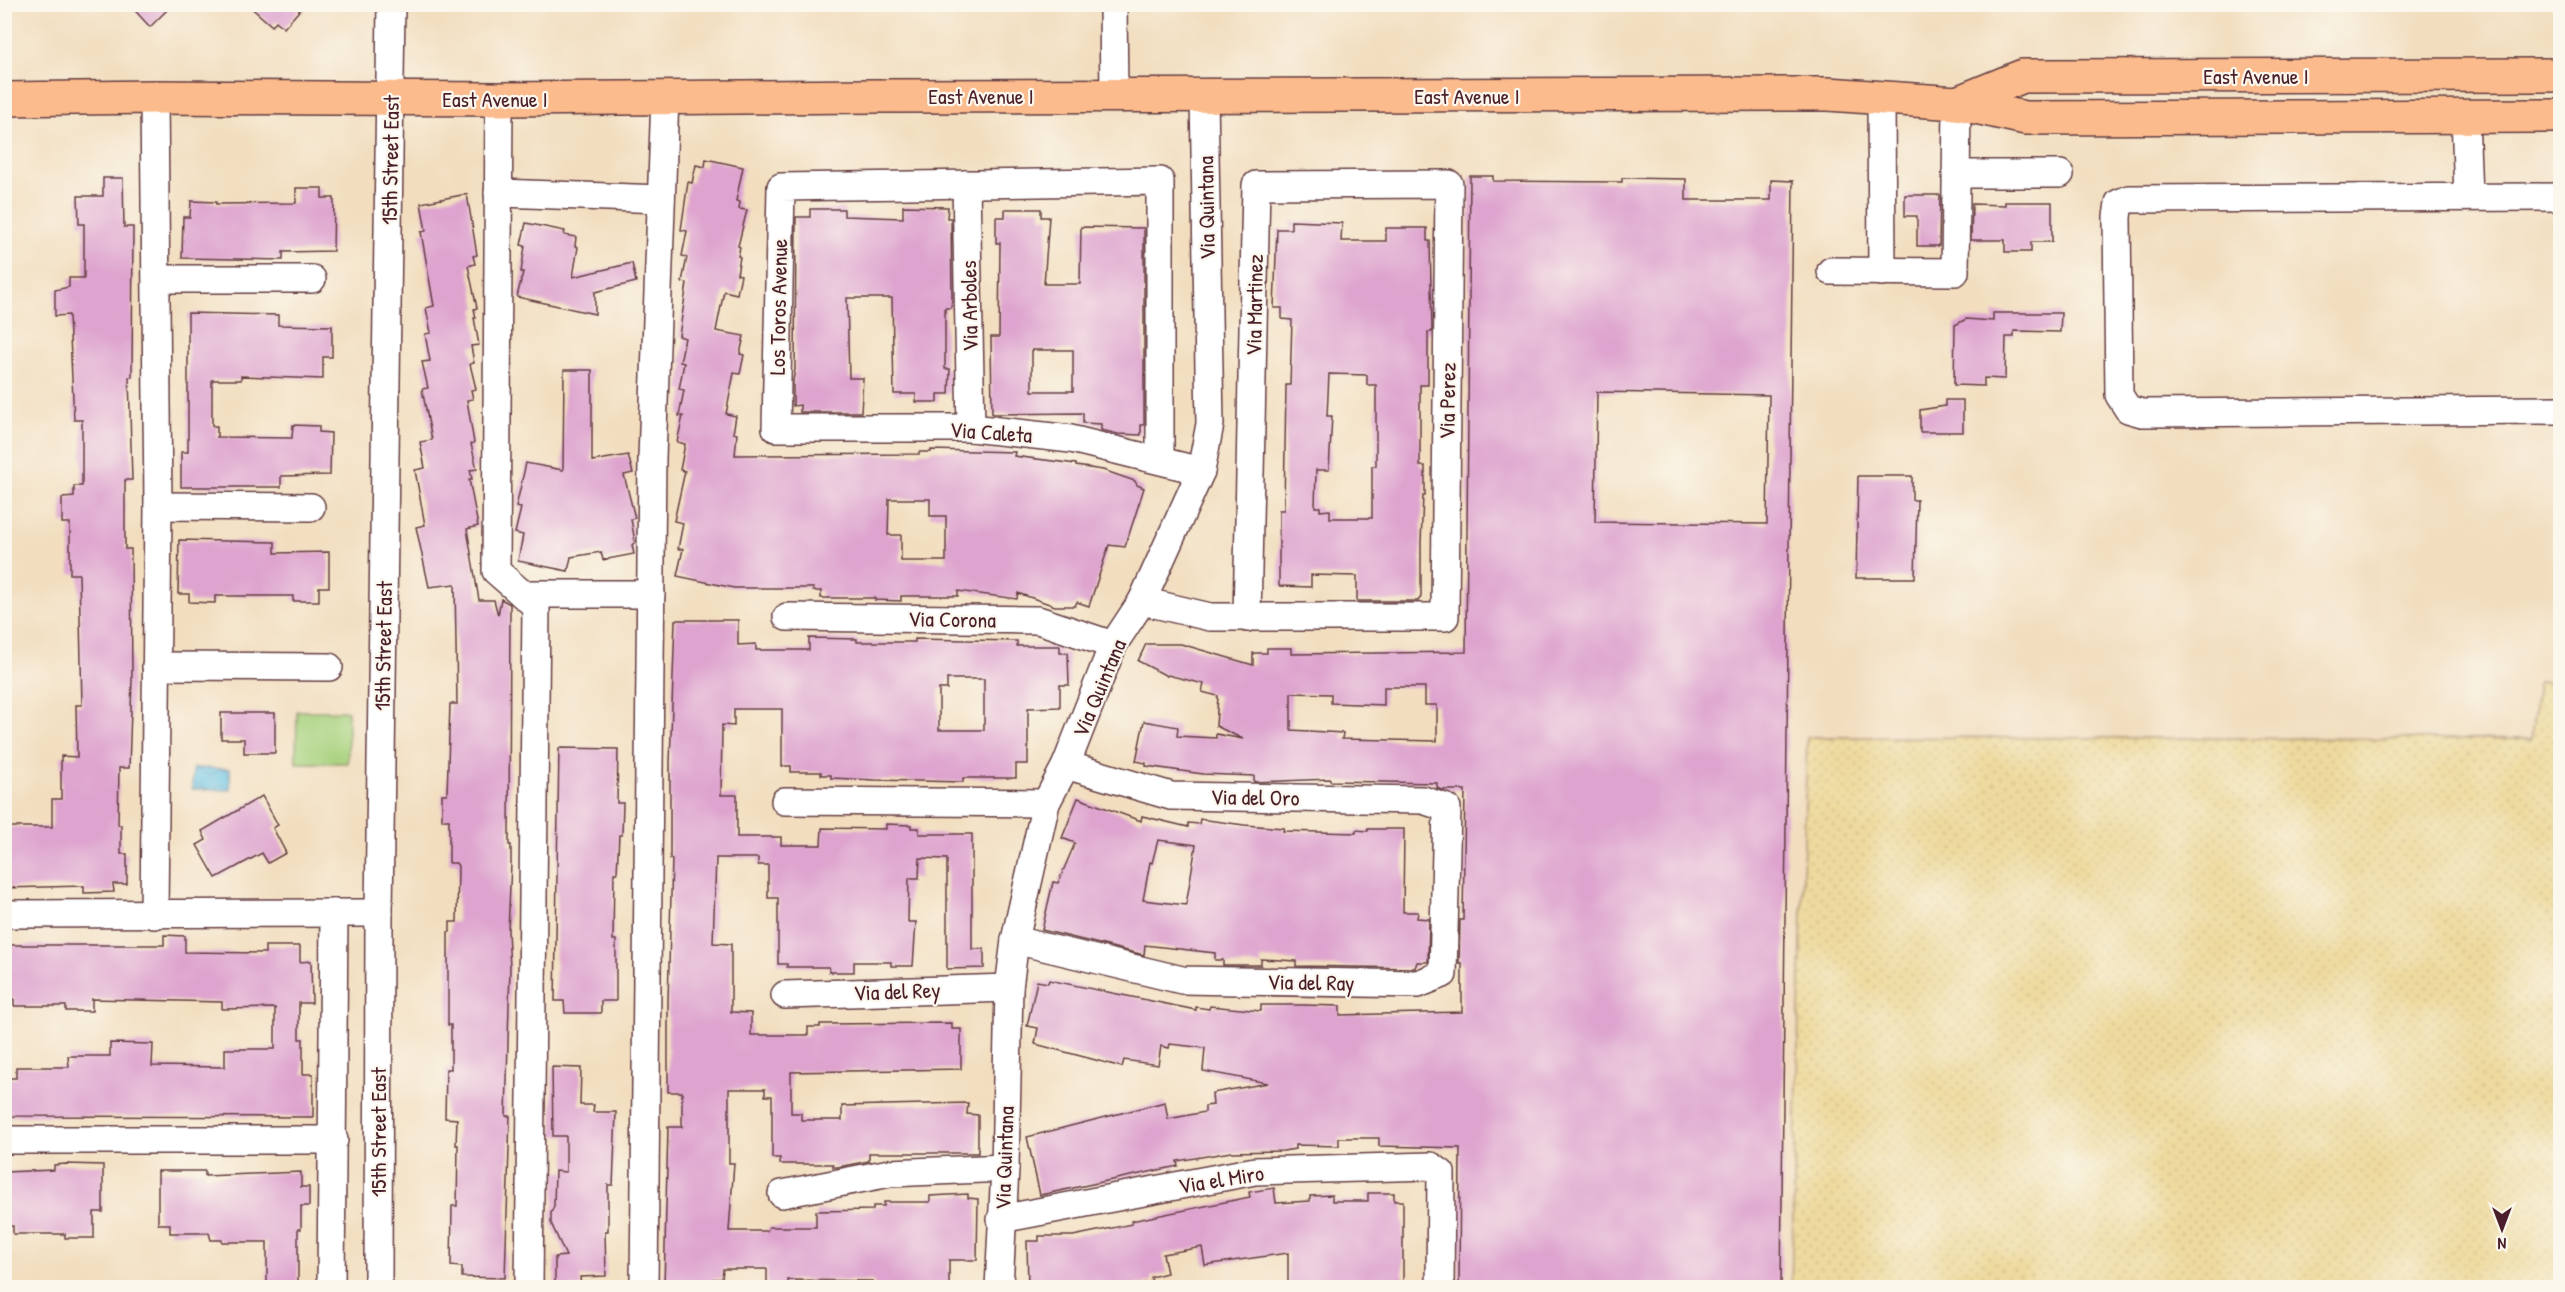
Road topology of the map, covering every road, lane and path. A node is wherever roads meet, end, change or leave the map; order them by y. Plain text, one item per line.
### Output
1 (391, 4) edge
2 (1113, 4) edge
3 (2464, 75) junction
4 (2560, 75) edge
5 (1114, 96) junction
6 (154, 97) junction
7 (665, 97) junction
8 (1204, 97) junction
9 (391, 98) junction
10 (1881, 98) junction
11 (4, 99) edge
12 (499, 99) junction
13 (1957, 103) junction
14 (2465, 116) junction
15 (2560, 116) edge
16 (1956, 174) junction
17 (2060, 174) dead end
18 (966, 184) junction
19 (1449, 184) joint
20 (498, 193) junction
21 (2468, 196) junction
22 (2560, 197) edge
23 (662, 199) junction
24 (1831, 272) dead end
25 (1882, 272) junction
26 (157, 279) junction
27 (312, 279) dead end
28 (2560, 410) edge
29 (776, 428) joint
30 (971, 428) junction
31 (1160, 460) junction
32 (1201, 471) junction
33 (158, 506) junction
34 (311, 507) dead end
35 (522, 594) junction
36 (651, 594) junction
37 (1142, 601) junction
38 (787, 617) dead end
39 (1248, 618) junction
40 (1113, 645) junction
41 (156, 666) junction
42 (329, 667) dead end
43 (1066, 765) junction
44 (785, 801) dead end
45 (1046, 803) junction
46 (1447, 808) joint
47 (334, 913) junction
48 (379, 913) junction
49 (4, 914) edge
50 (154, 915) junction
51 (1016, 940) junction
52 (1009, 988) junction
53 (785, 995) dead end
54 (4, 1140) edge
55 (333, 1140) junction
56 (1005, 1168) junction
57 (782, 1194) dead end
58 (1001, 1218) junction
59 (331, 1287) edge
60 (378, 1287) edge
61 (529, 1287) edge
62 (644, 1287) edge
63 (999, 1287) edge
64 (1440, 1287) edge

1 - 9 street, 15th Street East
2 - 5 street
3 - 4 main road, East Avenue I
3 - 13 main road, East Avenue I
3 - 14 main road
5 - 7 main road, East Avenue I
5 - 8 main road, East Avenue I
6 - 9 main road, East Avenue I
6 - 11 main road, East Avenue I
6 - 26 street
7 - 12 main road, East Avenue I
7 - 23 street
8 - 10 main road, East Avenue I
8 - 32 street, Via Quintana
9 - 12 main road, East Avenue I
9 - 48 street, 15th Street East
10 - 13 main road, East Avenue I
10 - 25 street
12 - 20 street
13 - 14 main road, East Avenue I
13 - 16 street
14 - 15 main road, East Avenue I
14 - 21 street
16 - 17 street
16 - 25 street
18 - 29 street, Los Toros Avenue
18 - 30 street, Via Arboles
18 - 31 street, Via Quintana
19 - 39 street, Via Martinez
19 - 39 street, Via Perez
20 - 23 street
20 - 35 street
21 - 22 street
21 - 28 street
23 - 36 street
24 - 25 street
26 - 27 street
26 - 33 street
29 - 30 street, Via Caleta
30 - 31 street, Via Caleta
31 - 32 street, Via Caleta
32 - 37 street, Via Quintana
33 - 34 street
33 - 41 street
35 - 36 street
35 - 61 street
36 - 62 street
37 - 39 street
37 - 40 street, Via Quintana
38 - 40 street, Via Corona
40 - 43 street, Via Quintana
41 - 42 street
41 - 50 street
43 - 45 street, Via Quintana
43 - 46 street, Via del Oro
44 - 45 street
45 - 51 street, Via Quintana
46 - 51 street, Via del Ray
47 - 48 street
47 - 50 street
47 - 55 street
48 - 60 street, 15th Street East
49 - 50 street
51 - 52 street, Via Quintana
52 - 53 street, Via del Rey
52 - 56 street, Via Quintana
54 - 55 street
55 - 59 street
56 - 57 street
56 - 58 street, Via Quintana
58 - 63 street, Via Quintana
58 - 64 street, Via el Miro

